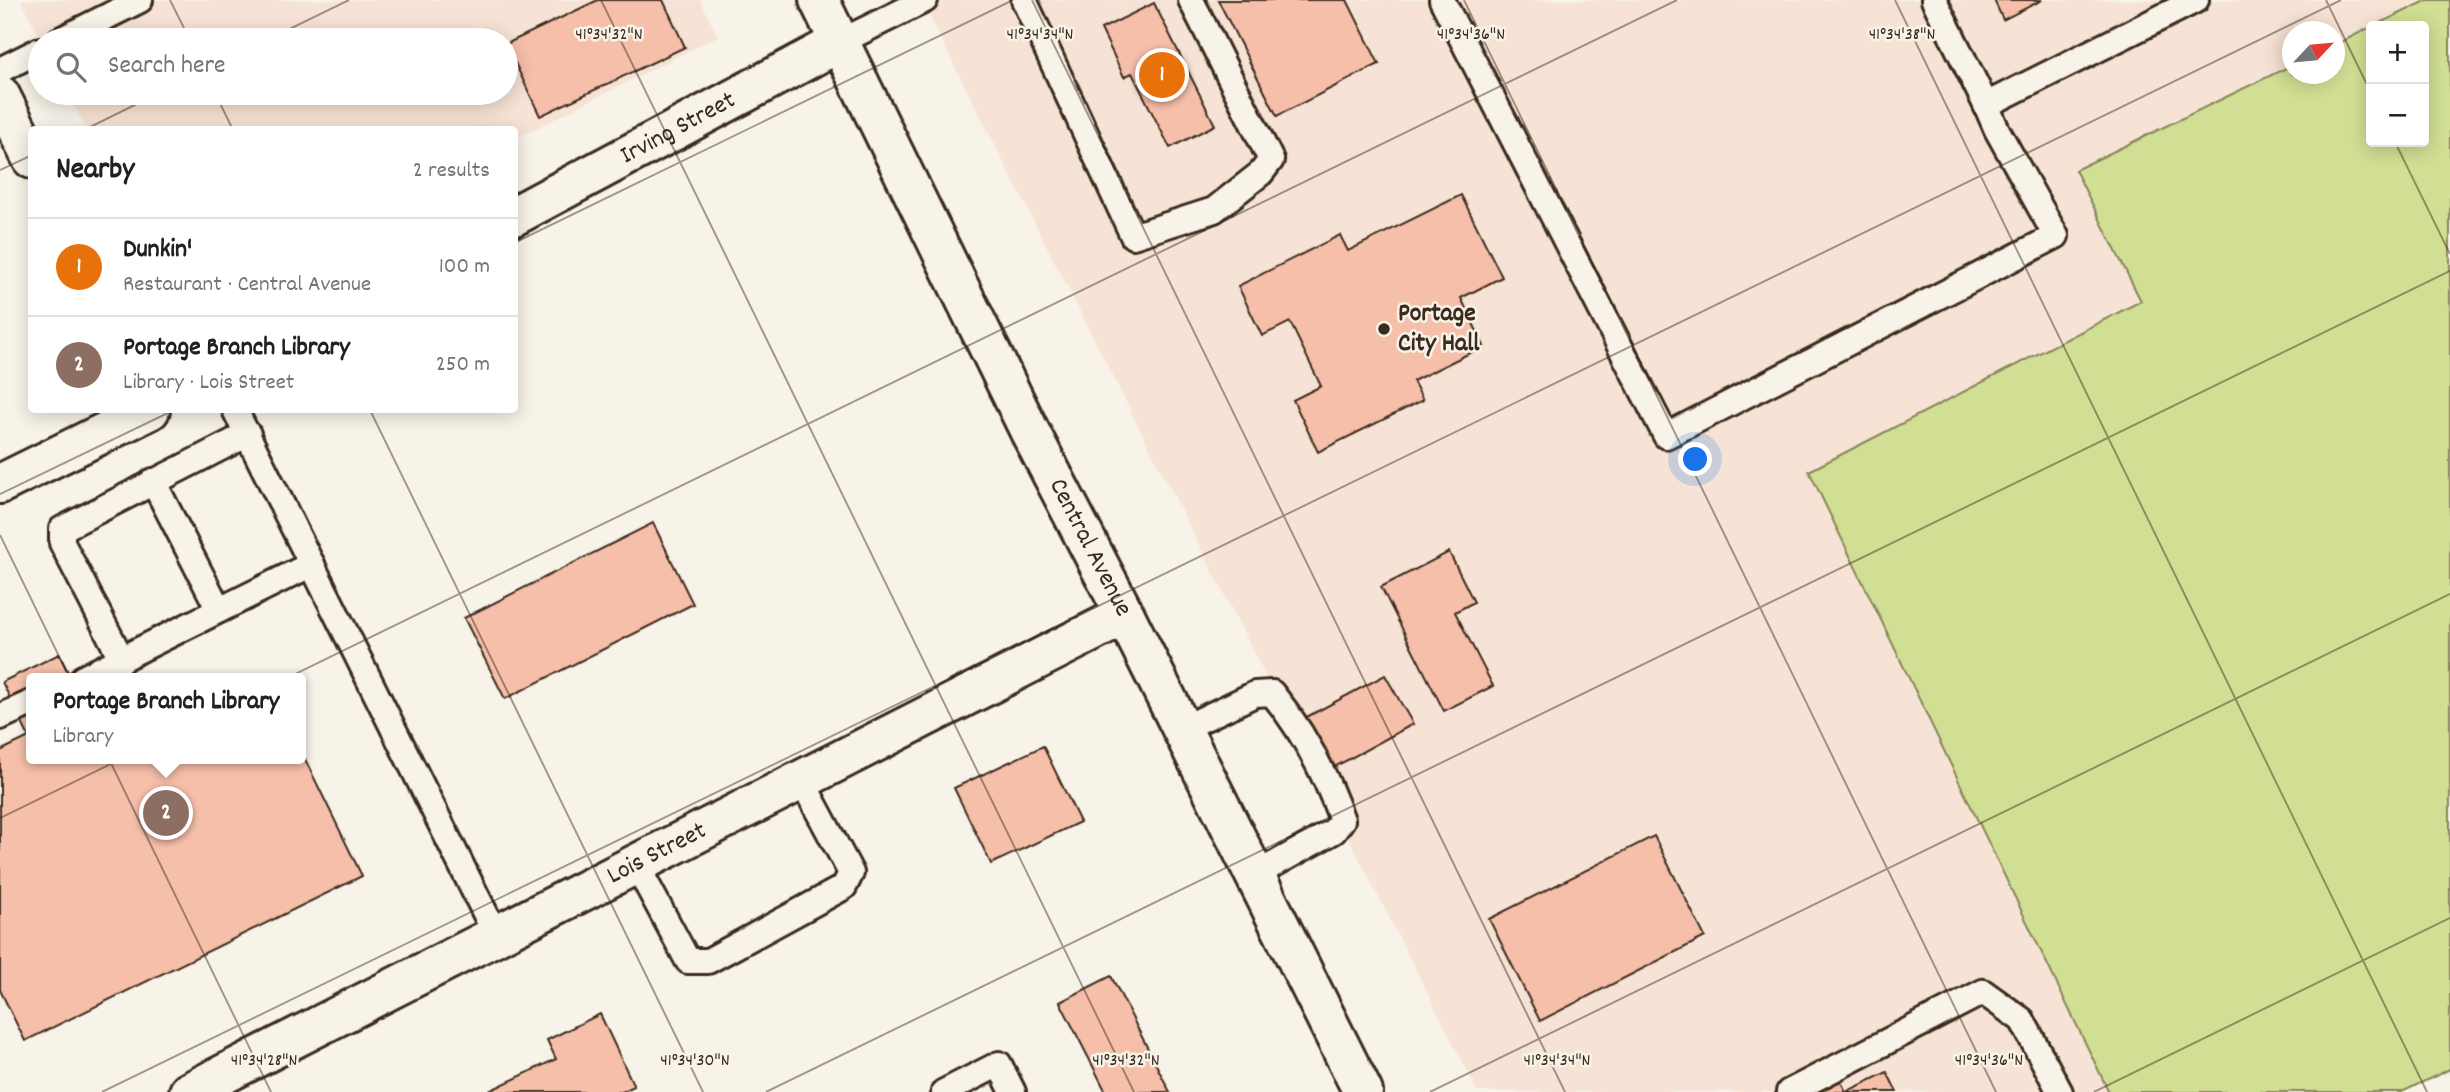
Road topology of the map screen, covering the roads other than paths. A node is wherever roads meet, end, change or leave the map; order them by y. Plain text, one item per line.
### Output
1 (139, 0) edge
2 (819, 0) edge
3 (925, 0) edge
4 (1024, 0) edge
5 (1191, 0) edge
6 (1442, 0) edge
7 (1934, 0) edge
8 (2196, 0) edge
9 (84, 28) edge
10 (840, 43) junction
11 (28, 56) edge
12 (0, 71) edge
13 (0, 95) edge
14 (1986, 105) junction
15 (28, 151) edge
16 (518, 214) edge
17 (144, 413) edge
18 (237, 413) edge
19 (247, 434) junction
20 (153, 481) junction
21 (0, 484) edge
22 (312, 564) junction
23 (219, 611) junction
24 (1125, 615) junction
25 (122, 660) junction
26 (94, 673) edge
27 (26, 705) edge
28 (0, 717) edge
29 (1182, 729) junction
30 (802, 781) junction
31 (636, 864) junction
32 (1255, 875) junction
33 (496, 935) junction
34 (189, 1092) edge
35 (944, 1092) edge
36 (1013, 1092) edge
37 (1363, 1092) edge
38 (1789, 1092) edge
39 (2060, 1092) edge

1 - 9 lane
2 - 10 street, Central Avenue
3 - 10 lane
4 - 5 lane
6 - 14 lane
7 - 14 lane
8 - 14 lane
10 - 16 street, Irving Street
10 - 24 street, Central Avenue
11 - 12 lane
13 - 15 street
17 - 21 street
18 - 19 lane
19 - 20 lane
19 - 22 lane
20 - 23 lane
20 - 25 lane
22 - 23 lane
22 - 33 lane
23 - 25 lane
24 - 29 street, Central Avenue
24 - 30 street, Lois Street
25 - 26 lane
27 - 28 lane
29 - 32 street, Central Avenue
29 - 32 lane
30 - 31 street, Lois Street
30 - 31 lane
31 - 33 street, Lois Street
32 - 37 street, Central Avenue
33 - 34 street, Lois Street
35 - 36 lane
38 - 39 lane

